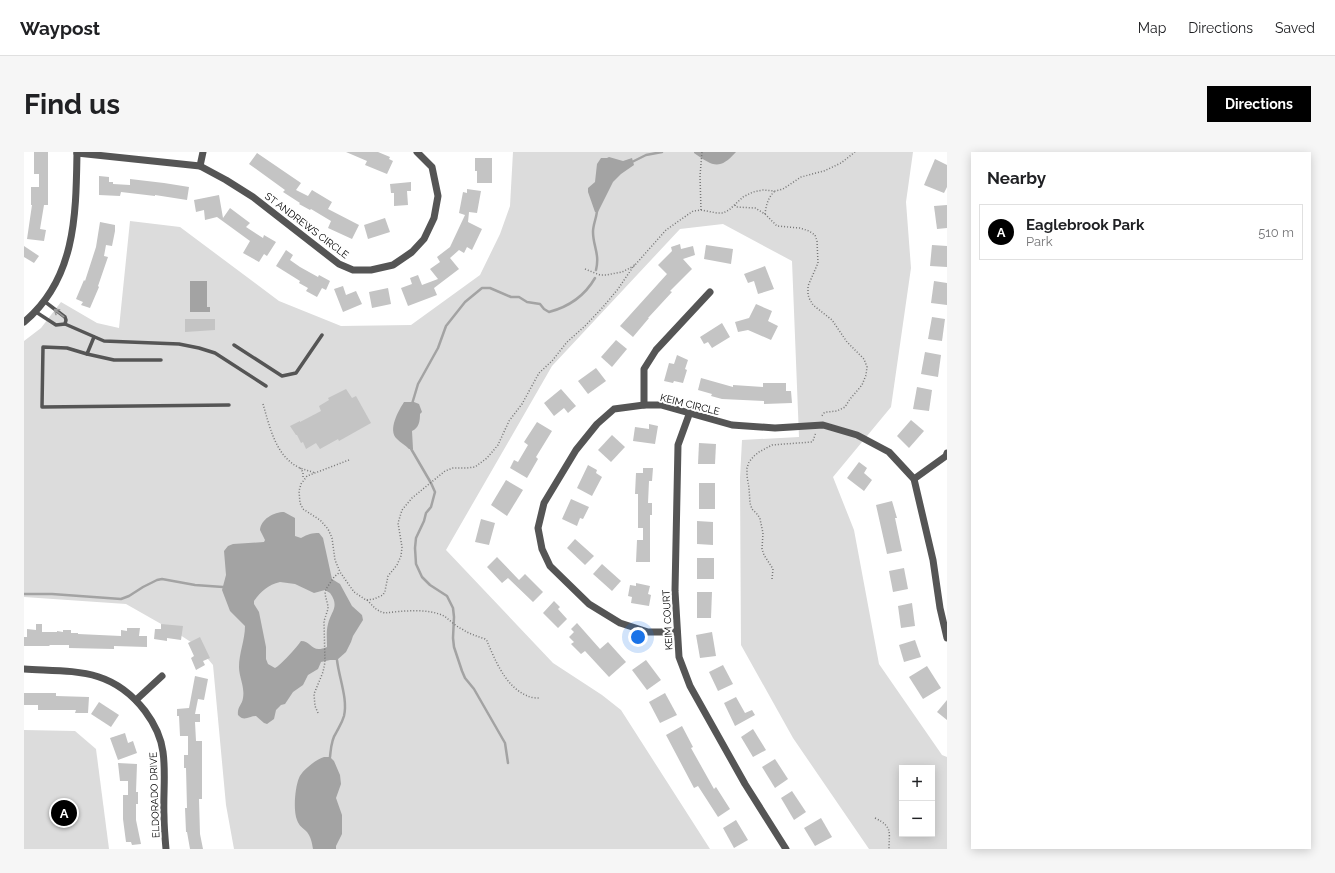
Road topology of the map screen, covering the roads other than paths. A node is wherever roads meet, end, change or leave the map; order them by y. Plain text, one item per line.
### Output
1 (77, 152) edge
2 (203, 152) edge
3 (417, 152) edge
4 (200, 166) junction
5 (710, 292) dead end
6 (44, 301) junction
7 (36, 312) junction
8 (24, 322) edge
9 (64, 324) junction
10 (322, 335) dead end
11 (94, 337) junction
12 (234, 346) dead end
13 (88, 354) junction
14 (160, 360) dead end
15 (266, 386) dead end
16 (229, 405) dead end
17 (644, 405) junction
18 (690, 412) junction
19 (947, 454) edge
20 (914, 479) junction
21 (677, 632) junction
22 (947, 638) edge
23 (24, 669) edge
24 (162, 676) dead end
25 (136, 700) junction
26 (166, 849) edge
27 (786, 849) edge

1 - 4 street, ST ANDREWS CIRCLE
1 - 6 street
2 - 4 street
3 - 4 street, ST ANDREWS CIRCLE
5 - 17 street
6 - 7 street
9 -> 6 lane
7 - 8 street
7 - 9 lane
9 - 11 lane
10 - 12 lane
11 - 13 lane
11 - 15 lane
13 - 14 lane
13 - 16 lane
17 - 18 street, KEIM CIRCLE
17 - 21 street, KEIM CIRCLE
18 - 20 street, KEIM CIRCLE
18 - 21 street, KEIM COURT
19 - 20 street
20 - 22 street, KEIM CIRCLE
21 - 27 street, KEIM COURT
23 - 25 street, ELDORADO DRIVE
24 - 25 street
25 - 26 street, ELDORADO DRIVE

